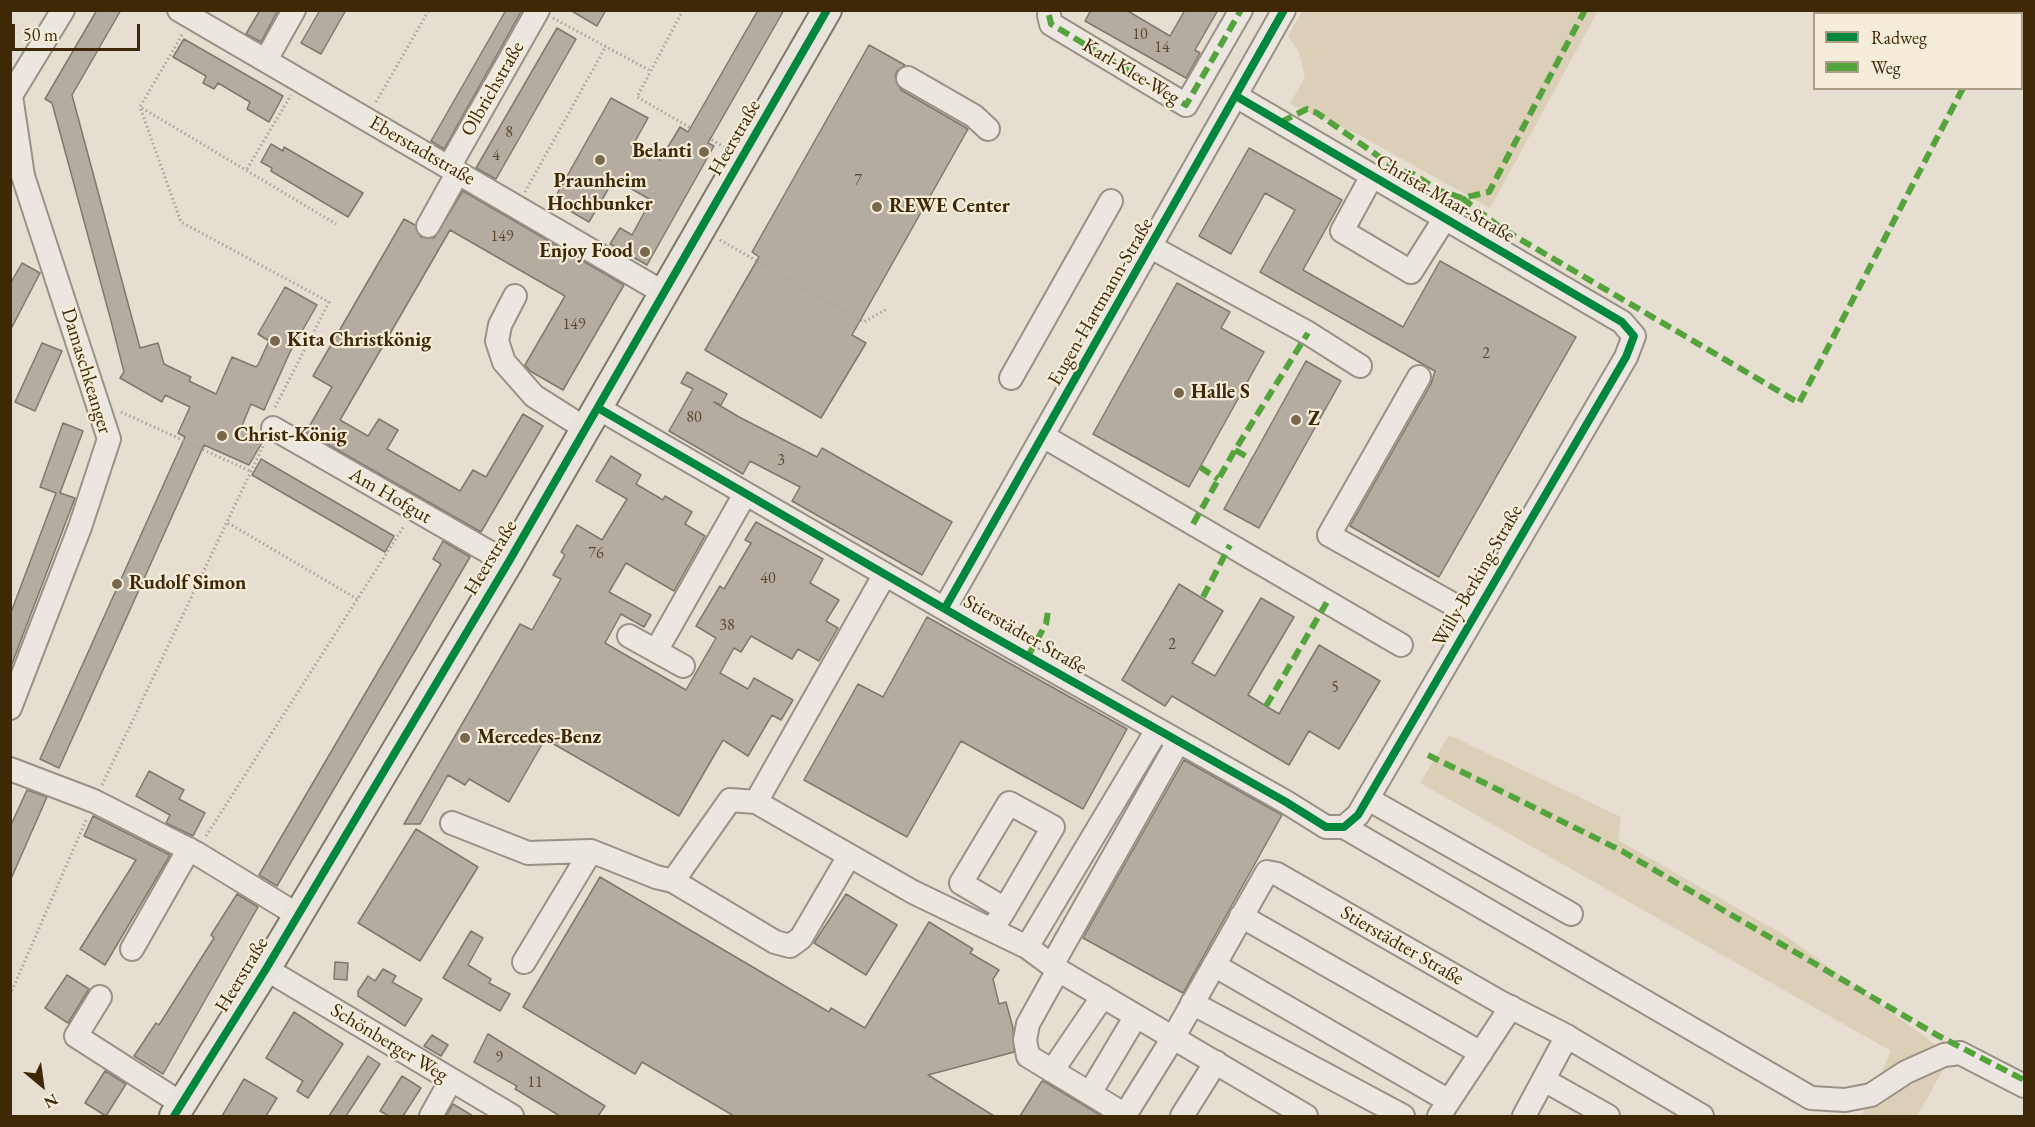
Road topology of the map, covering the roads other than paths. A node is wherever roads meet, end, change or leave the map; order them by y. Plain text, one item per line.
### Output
1 (63, 10) edge
2 (294, 10) edge
3 (827, 10) edge
4 (1241, 10) edge
5 (1284, 10) edge
6 (1048, 12) edge
7 (543, 13) edge
8 (185, 14) edge
9 (266, 60) junction
10 (908, 78) dead end
11 (1236, 96) junction
12 (11, 97) edge
13 (988, 129) dead end
14 (453, 170) junction
15 (1372, 176) junction
16 (1111, 201) dead end
17 (1445, 218) junction
18 (428, 226) dead end
19 (1151, 247) junction
20 (664, 293) junction
21 (515, 296) dead end
22 (1634, 336) joint
23 (1360, 366) dead end
24 (1419, 377) dead end
25 (1011, 378) dead end
26 (592, 418) junction
27 (273, 428) road end
28 (1043, 436) junction
29 (746, 494) junction
30 (508, 563) junction
31 (885, 574) junction
32 (945, 608) junction
33 (1474, 616) junction
34 (629, 636) dead end
35 (1401, 645) dead end
36 (656, 651) junction
37 (683, 666) dead end
38 (10, 708) edge
39 (1157, 730) junction
40 (1178, 742) junction
41 (10, 769) edge
42 (1368, 799) junction
43 (756, 802) junction
44 (452, 823) dead end
45 (1344, 827) junction
46 (192, 851) junction
47 (591, 851) junction
48 (849, 856) junction
49 (673, 881) junction
50 (1005, 909) junction
51 (296, 914) junction
52 (1571, 914) dead end
53 (1241, 916) junction
54 (992, 930) junction
55 (1028, 947) junction
56 (132, 950) dead end
57 (524, 962) dead end
58 (1214, 965) junction
59 (1055, 967) junction
60 (266, 969) junction
61 (1103, 996) junction
62 (100, 997) dead end
63 (1192, 1003) junction
64 (1511, 1007) junction
65 (1136, 1016) junction
66 (1567, 1036) junction
67 (1173, 1038) junction
68 (1481, 1053) junction
69 (1215, 1062) junction
70 (1052, 1071) junction
71 (451, 1080) junction
72 (1544, 1080) junction
73 (2025, 1086) edge
74 (1090, 1093) junction
75 (1274, 1109) edge
76 (1444, 1109) edge
77 (178, 1110) edge
78 (431, 1116) edge
79 (512, 1116) edge
80 (1126, 1116) edge
81 (1182, 1116) edge
82 (1306, 1116) edge
83 (1403, 1116) edge
84 (1524, 1116) edge
85 (1608, 1116) edge
86 (1702, 1116) edge

1 - 12 street
2 - 9 street
3 - 20 main road, Heerstraße
4 - 6 street, Karl-Klee-Weg
5 - 11 street, Eugen-Hartmann-Straße
7 - 14 street, Olbrichstraße
8 - 9 street, Eberstadtstraße
9 - 14 street, Eberstadtstraße
10 - 13 street
11 - 15 street, Christa-Maar-Straße
11 - 19 street, Eugen-Hartmann-Straße
12 - 38 street, Damaschkeanger
14 - 18 street, Olbrichstraße
14 - 20 street, Eberstadtstraße
15 - 17 street, Christa-Maar-Straße
15 - 17 street
16 - 25 street
17 - 22 street, Christa-Maar-Straße
19 - 23 street
19 - 28 street, Eugen-Hartmann-Straße
20 - 26 main road, Heerstraße
21 - 26 street, Stierstädter Straße
22 - 33 street, Willy-Berking-Straße
24 - 33 street
26 - 29 street, Stierstädter Straße
26 - 30 main road, Heerstraße
27 - 30 street, Am Hofgut
28 - 32 street, Eugen-Hartmann-Straße
28 - 35 street
29 - 31 street, Stierstädter Straße
29 - 36 street
30 - 51 main road, Heerstraße
31 - 32 street, Stierstädter Straße
31 - 43 street
32 - 39 street, Stierstädter Straße
33 - 42 street, Willy-Berking-Straße
34 - 36 street
36 - 37 street
39 - 40 street, Stierstädter Straße
39 - 55 street
40 - 45 street, Stierstädter Straße
40 - 59 street
41 - 46 street
42 - 45 street, Willy-Berking-Straße
42 - 52 street
43 - 48 street
43 - 49 street
44 - 47 street
45 - 73 street, Stierstädter Straße
46 - 51 street
46 - 56 street
47 - 49 street
47 - 57 street
48 - 49 street
48 - 54 street
50 - 50 street
50 - 54 street
51 - 60 main road, Heerstraße
53 - 58 street, Stierstädter Straße
53 - 64 street, Stierstädter Straße
53 - 68 street
54 - 55 street
55 - 59 street
58 - 63 street, Stierstädter Straße
58 - 76 street
59 - 61 street
59 - 70 street
60 - 71 street, Schönberger Weg
60 - 77 main road, Heerstraße
61 - 65 street
61 - 70 street
62 - 77 street
63 - 67 street, Stierstädter Straße
63 - 83 street
64 - 66 street, Stierstädter Straße
64 - 68 street
65 - 67 street
65 - 74 street
66 - 72 street
66 - 86 street, Stierstädter Straße
67 - 69 street
67 - 80 street, Stierstädter Straße
68 - 76 street
69 - 75 street
69 - 81 street
70 - 74 street
71 - 78 street
71 - 79 street, Schönberger Weg
72 - 84 street
72 - 85 street
74 - 80 street
75 - 82 street

